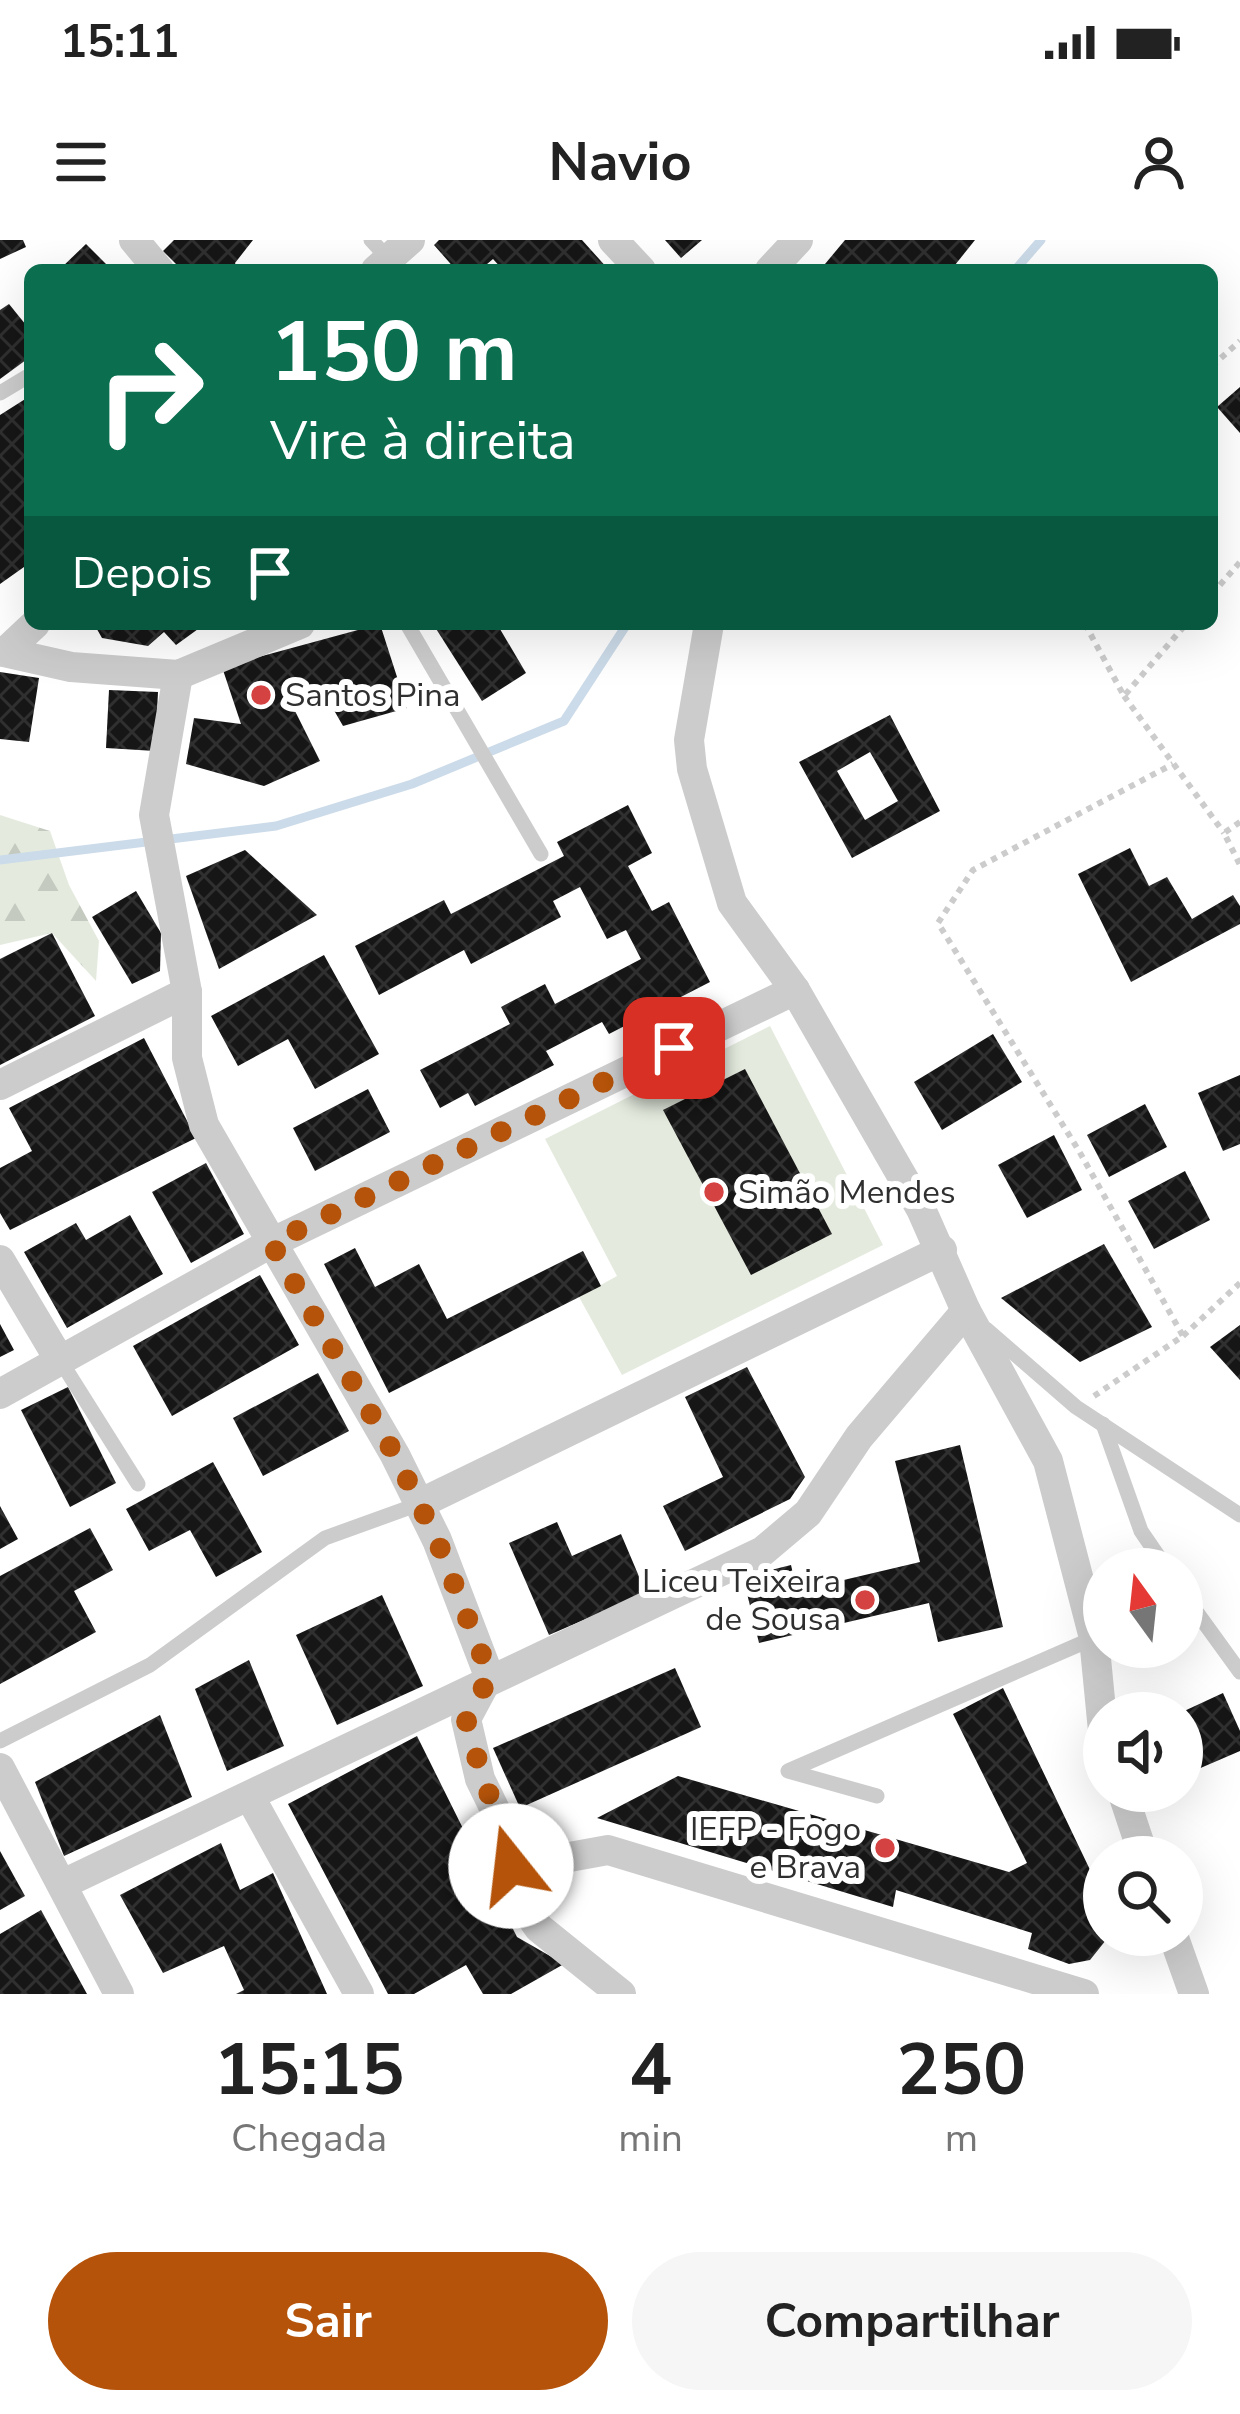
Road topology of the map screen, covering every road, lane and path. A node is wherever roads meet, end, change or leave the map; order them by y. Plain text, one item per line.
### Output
1 (134, 240) edge
2 (613, 240) edge
3 (798, 240) edge
4 (154, 264) edge
5 (635, 264) edge
6 (776, 264) edge
7 (1240, 562) edge
8 (1218, 587) edge
9 (28, 630) edge
10 (285, 630) edge
11 (410, 630) edge
12 (708, 630) edge
13 (1088, 630) edge
14 (1181, 630) edge
15 (2, 652) edge
16 (178, 675) junction
17 (1124, 696) junction
18 (1174, 764) junction
19 (1240, 822) edge
20 (1224, 832) junction
21 (541, 854) dead end
22 (1240, 865) edge
23 (795, 990) junction
24 (187, 992) junction
25 (0, 1085) edge
26 (271, 1243) junction
27 (942, 1250) junction
28 (0, 1260) edge
29 (1240, 1283) edge
30 (966, 1311) junction
31 (1183, 1336) junction
32 (59, 1359) junction
33 (0, 1394) edge
34 (1076, 1407) junction
35 (1103, 1424) junction
36 (138, 1484) dead end
37 (419, 1504) junction
38 (1240, 1515) edge
39 (1153, 1548) edge
40 (1083, 1596) edge
41 (1203, 1621) edge
42 (1083, 1643) edge
43 (1240, 1672) edge
44 (490, 1676) junction
45 (0, 1741) edge
46 (0, 1768) edge
47 (877, 1796) dead end
48 (250, 1797) junction
49 (501, 1822) junction
50 (65, 1883) junction
51 (1180, 1956) edge
52 (119, 1994) edge
53 (359, 1994) edge
54 (621, 1994) edge
55 (1084, 1994) edge
56 (1194, 1994) edge

1 - 4 street
2 - 5 street
3 - 6 street
7 - 8 path
9 - 15 street
10 - 16 street
11 - 21 lane
12 - 23 street
13 - 17 path
14 - 17 path
15 - 16 street
16 - 24 street
17 - 18 path
18 - 20 path
18 - 31 path
19 - 20 path
20 - 22 path
23 - 26 street
23 - 27 street
24 - 25 street
24 - 26 street
26 - 32 street
26 - 37 street
27 - 30 street
27 - 37 street
28 - 32 street
29 - 31 path
30 - 34 lane
30 - 40 street
30 - 44 street
31 - 34 path
32 - 33 street
32 - 36 lane
34 - 35 lane
35 - 38 lane
35 - 39 lane
37 - 44 street
37 - 45 lane
41 - 43 lane
42 - 47 lane
44 - 48 street
44 - 49 street
46 - 50 street
48 - 50 street
48 - 53 street
49 - 54 street
49 - 55 street
50 - 52 street
51 - 56 street

